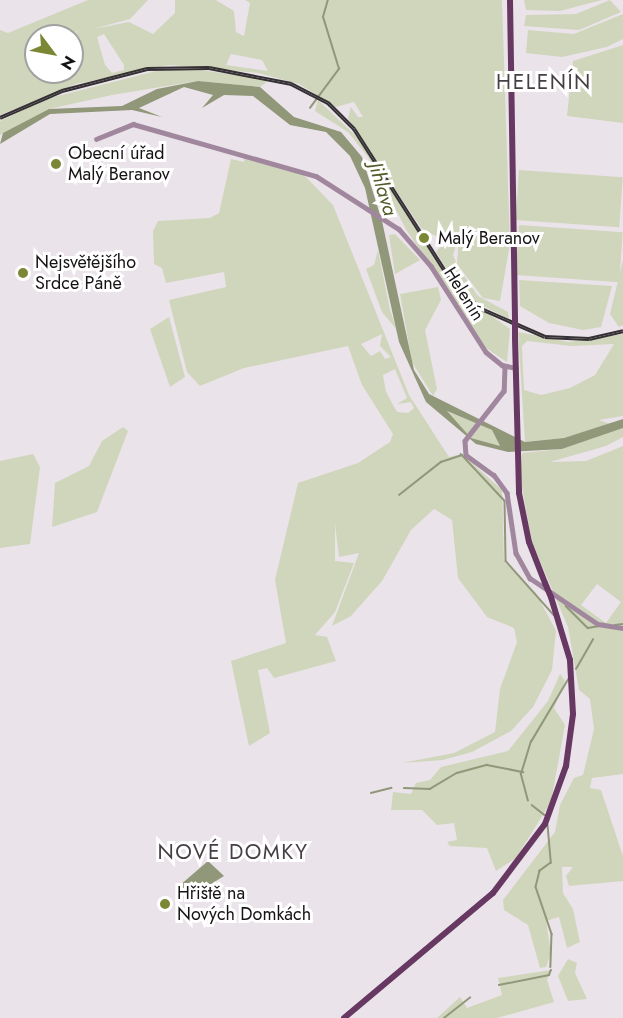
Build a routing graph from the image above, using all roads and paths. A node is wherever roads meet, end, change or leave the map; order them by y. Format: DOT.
graph roads {
  1 [pos="510,0"];
  2 [pos="96,139"];
  3 [pos="505,367"];
  4 [pos="516,368"];
  5 [pos="623,628"];
  6 [pos="344,1018"];
  1 -- 4 [label="main road, bridge"];
  2 -- 3 [label="street, Helenín"];
  3 -- 4 [label="street"];
  3 -- 5 [label="street"];
  4 -- 6 [label="main road, bridge"];
}
